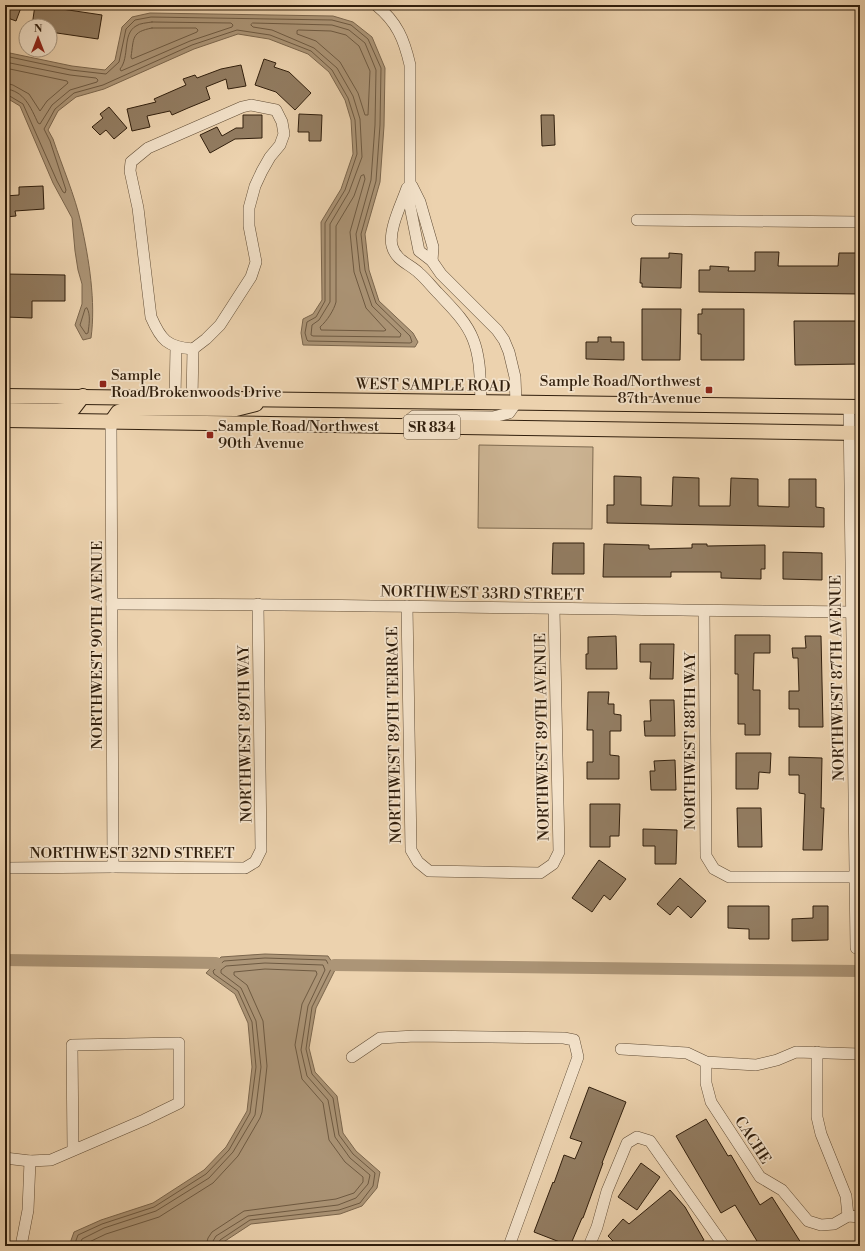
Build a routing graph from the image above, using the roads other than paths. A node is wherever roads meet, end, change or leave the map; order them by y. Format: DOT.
graph roads {
  1 [pos="376,5"];
  2 [pos="410,182"];
  3 [pos="637,220"];
  4 [pos="860,222"];
  5 [pos="432,261"];
  6 [pos="418,272"];
  7 [pos="176,347"];
  8 [pos="192,349"];
  9 [pos="5,396"];
  10 [pos="83,396"];
  11 [pos="175,398"];
  12 [pos="192,398"];
  13 [pos="270,400"];
  14 [pos="481,402"];
  15 [pos="516,403"];
  16 [pos="854,407"];
  17 [pos="5,410"];
  18 [pos="5,420"];
  19 [pos="111,422"];
  20 [pos="402,426"];
  21 [pos="854,433"];
  22 [pos="112,604"];
  23 [pos="258,604"];
  24 [pos="407,606"];
  25 [pos="554,609"];
  26 [pos="704,611"];
  27 [pos="851,612"];
  28 [pos="255,862"];
  29 [pos="553,864"];
  30 [pos="113,867"];
  31 [pos="7,868"];
  32 [pos="854,877"];
  33 [pos="856,948"];
  34 [pos="621,1049"];
  35 [pos="817,1052"];
  36 [pos="860,1054"];
  37 [pos="352,1056"];
  38 [pos="706,1062"];
  39 [pos="73,1150"];
  40 [pos="5,1158"];
  41 [pos="30,1160"];
  42 [pos="848,1216"];
  43 [pos="860,1217"];
  44 [pos="21,1246"];
  45 [pos="509,1246"];
  46 [pos="589,1246"];
  47 [pos="724,1246"];
  1 -- 2 [label="street"];
  2 -- 5 [label="street"];
  2 -- 6 [label="street"];
  3 -- 4 [label="street"];
  5 -- 6 [label="street"];
  5 -- 15 [label="street"];
  6 -- 14 [label="street"];
  7 -- 8 [label="street"];
  7 -- 8 [label="street"];
  7 -- 11 [label="street"];
  8 -- 12 [label="street"];
  9 -- 10 [label="main road, WEST SAMPLE ROAD / SR 834"];
  10 -- 11 [label="main road, WEST SAMPLE ROAD / SR 834"];
  10 -- 17 [label="main road"];
  11 -- 12 [label="main road, WEST SAMPLE ROAD / SR 834"];
  12 -- 13 [label="main road, WEST SAMPLE ROAD / SR 834"];
  13 -- 14 [label="main road, WEST SAMPLE ROAD / SR 834"];
  13 -- 19 [label="main road"];
  14 -- 15 [label="main road, WEST SAMPLE ROAD / SR 834"];
  15 -- 16 [label="main road, WEST SAMPLE ROAD / SR 834"];
  15 -- 20 [label="street"];
  16 -- 21 [label="street, NORTHWEST 87TH AVENUE"];
  18 -- 19 [label="main road, SR 834"];
  19 -- 20 [label="main road, SR 834"];
  19 -- 22 [label="street, NORTHWEST 90TH AVENUE"];
  20 -- 21 [label="main road, SR 834"];
  21 -- 27 [label="street, NORTHWEST 87TH AVENUE"];
  22 -- 23 [label="street, NORTHWEST 33RD STREET"];
  22 -- 30 [label="street, NORTHWEST 90TH AVENUE"];
  23 -- 24 [label="street, NORTHWEST 33RD STREET"];
  23 -- 28 [label="street, NORTHWEST 89TH WAY"];
  24 -- 25 [label="street, NORTHWEST 33RD STREET"];
  24 -- 29 [label="street, NORTHWEST 89TH TERRACE"];
  25 -- 26 [label="street, NORTHWEST 33RD STREET"];
  25 -- 29 [label="street, NORTHWEST 89TH AVENUE"];
  26 -- 27 [label="street, NORTHWEST 33RD STREET"];
  26 -- 32 [label="street, NORTHWEST 88TH WAY"];
  27 -- 32 [label="street, NORTHWEST 87TH AVENUE"];
  28 -- 30 [label="street, NORTHWEST 32ND STREET"];
  30 -- 31 [label="street, NORTHWEST 32ND STREET"];
  32 -- 33 [label="street, NORTHWEST 87TH AVENUE"];
  34 -- 38 [label="street"];
  35 -- 36 [label="street"];
  35 -- 38 [label="street"];
  35 -- 42 [label="street"];
  37 -- 45 [label="street"];
  38 -- 42 [label="street, CACHE"];
  39 -- 39 [label="street"];
  39 -- 41 [label="street"];
  40 -- 41 [label="street"];
  41 -- 44 [label="street"];
  42 -- 43 [label="street"];
  46 -- 47 [label="street"];
}
